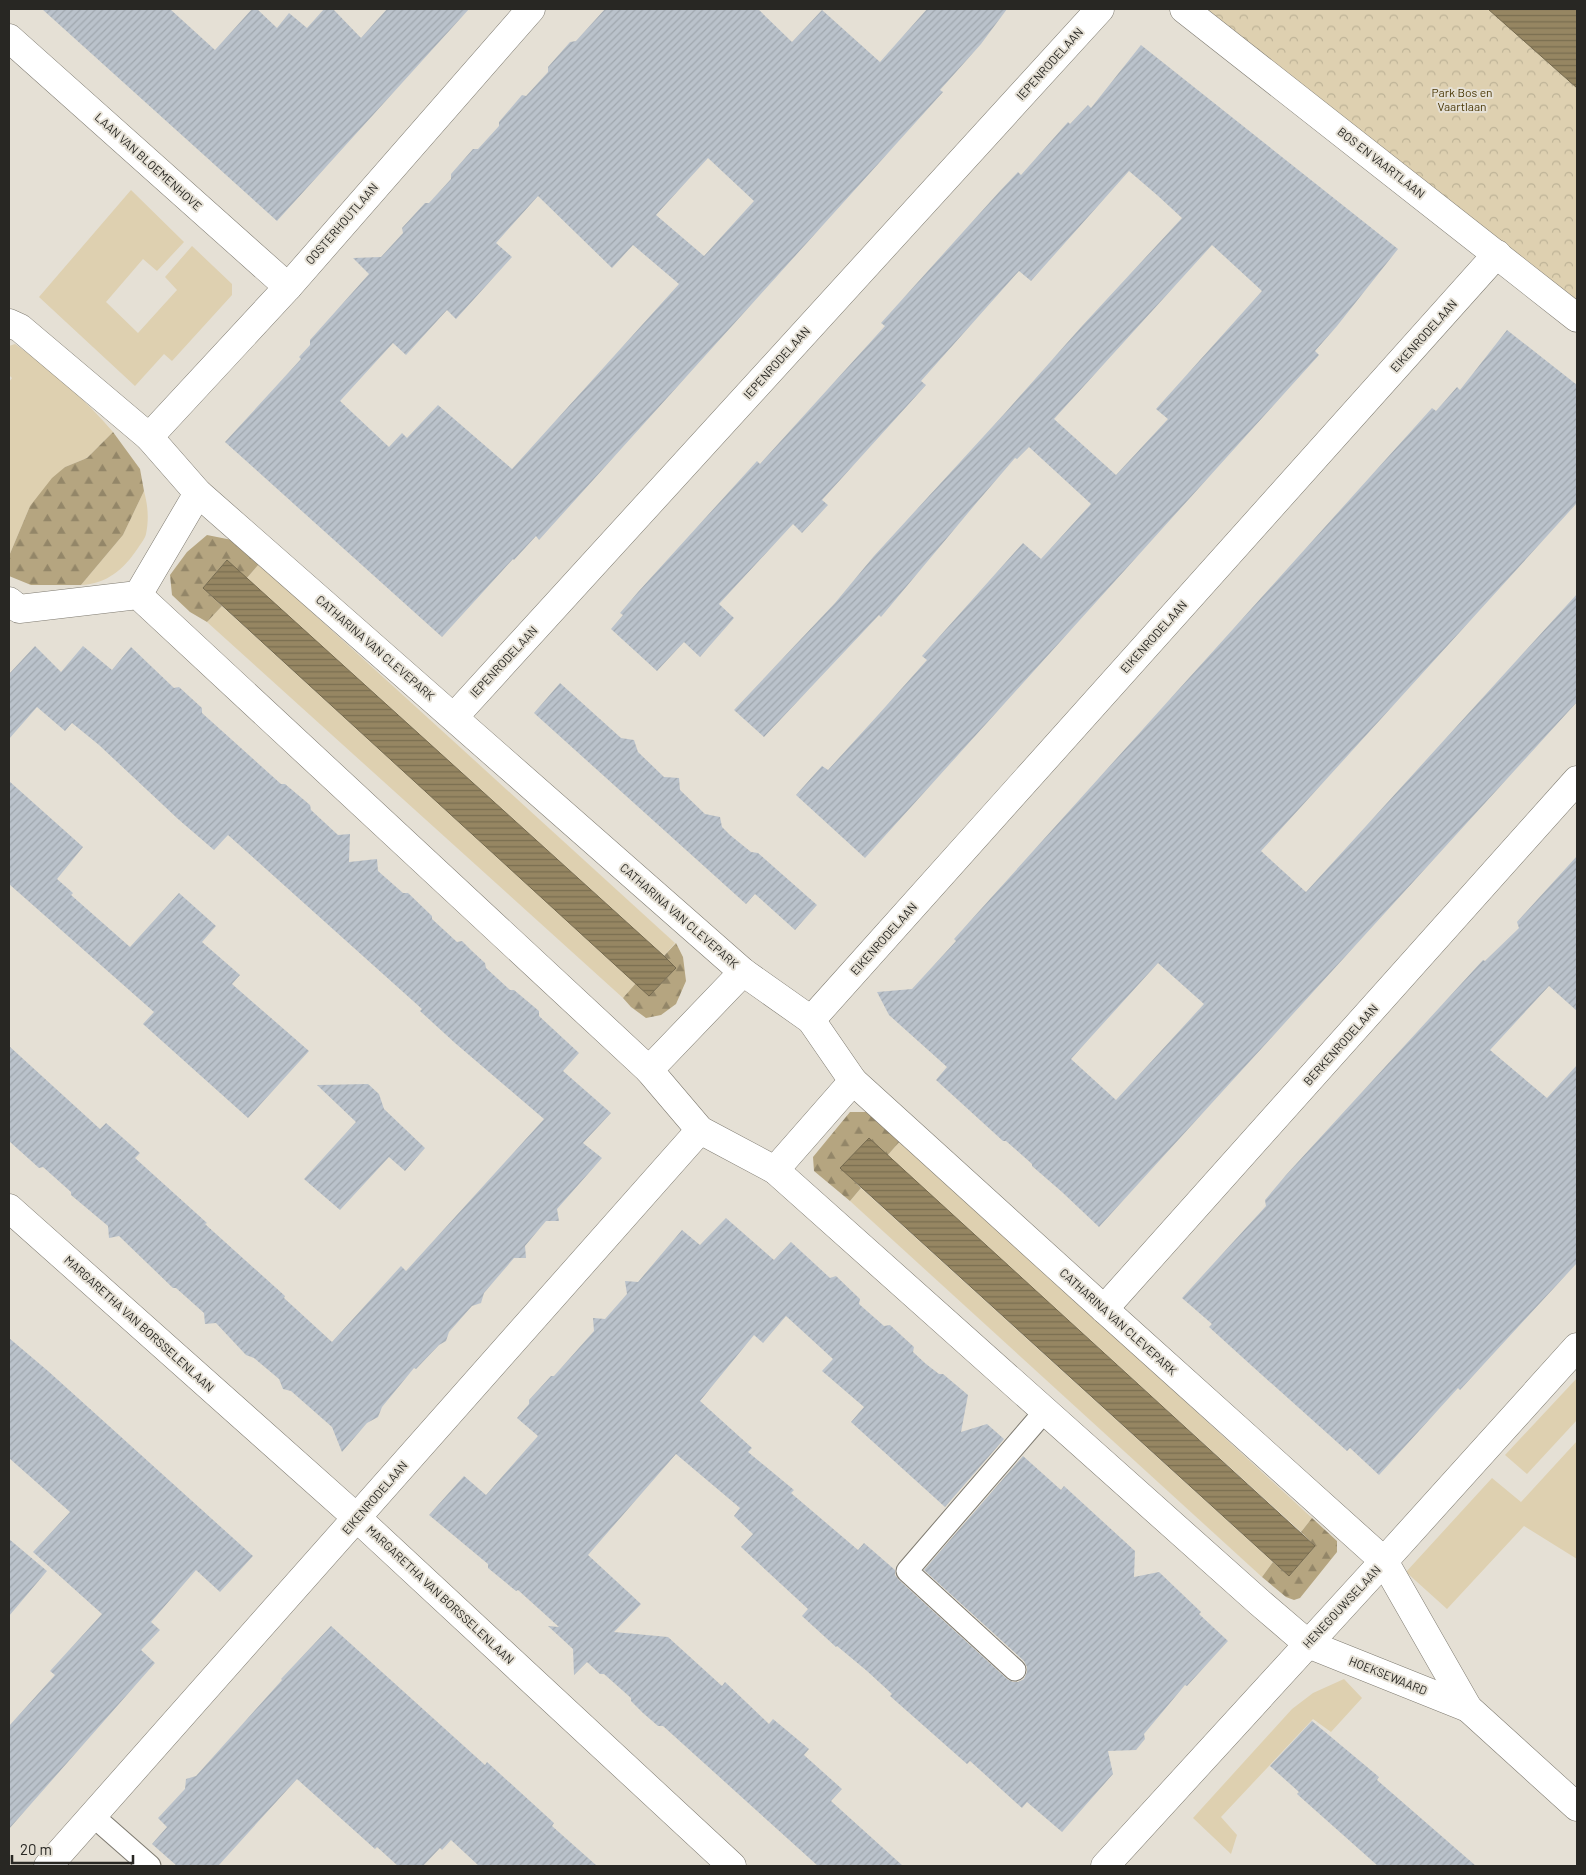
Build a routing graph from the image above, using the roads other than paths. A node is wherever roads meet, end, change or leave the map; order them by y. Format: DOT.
graph roads {
  1 [pos="531,9"];
  2 [pos="1100,9"];
  3 [pos="1184,9"];
  4 [pos="9,38"];
  5 [pos="1497,254"];
  6 [pos="288,286"];
  7 [pos="1577,318"];
  8 [pos="9,323"];
  9 [pos="149,437"];
  10 [pos="198,493"];
  11 [pos="138,595"];
  12 [pos="9,601"];
  13 [pos="454,717"];
  14 [pos="1577,780"];
  15 [pos="743,972"];
  16 [pos="812,1020"];
  17 [pos="649,1070"];
  18 [pos="853,1080"];
  19 [pos="700,1130"];
  20 [pos="775,1170"];
  21 [pos="9,1208"];
  22 [pos="1104,1310"];
  23 [pos="1577,1347"];
  24 [pos="1045,1411"];
  25 [pos="357,1518"];
  26 [pos="1384,1562"];
  27 [pos="1308,1644"];
  28 [pos="1016,1670"];
  29 [pos="1468,1708"];
  30 [pos="1577,1807"];
  31 [pos="93,1816"];
  32 [pos="48,1866"];
  33 [pos="150,1866"];
  34 [pos="732,1866"];
  35 [pos="1105,1866"];
  1 -- 6 [label="street, OOSTERHOUTLAAN"];
  2 -- 13 [label="street, IEPENRODELAAN"];
  3 -- 5 [label="street, BOS EN VAARTLAAN"];
  4 -- 6 [label="street, LAAN VAN BLOEMENHOVE"];
  5 -- 7 [label="street, BOS EN VAARTLAAN"];
  5 -- 16 [label="street, EIKENRODELAAN"];
  6 -- 9 [label="street, OOSTERHOUTLAAN"];
  8 -- 9 [label="street, CATHARINA VAN CLEVEPARK"];
  9 -- 10 [label="street, CATHARINA VAN CLEVEPARK"];
  10 -- 11 [label="street"];
  10 -- 13 [label="street, CATHARINA VAN CLEVEPARK"];
  11 -- 12 [label="street"];
  11 -- 17 [label="street"];
  13 -- 15 [label="street, CATHARINA VAN CLEVEPARK"];
  14 -- 22 [label="street, BERKENRODELAAN"];
  15 -- 16 [label="street, CATHARINA VAN CLEVEPARK"];
  15 -- 17 [label="street"];
  16 -- 18 [label="street, CATHARINA VAN CLEVEPARK"];
  17 -- 19 [label="street"];
  18 -- 20 [label="street"];
  18 -- 22 [label="street, CATHARINA VAN CLEVEPARK"];
  19 -- 20 [label="street"];
  19 -- 25 [label="street, EIKENRODELAAN"];
  20 -- 24 [label="street"];
  21 -- 25 [label="street, MARGARETHA VAN BORSSELENLAAN"];
  22 -- 26 [label="street, CATHARINA VAN CLEVEPARK"];
  23 -- 26 [label="street, HENEGOUWSELAAN"];
  24 -- 27 [label="street"];
  24 -- 28 [label="lane"];
  25 -- 31 [label="street, EIKENRODELAAN"];
  25 -- 34 [label="street, MARGARETHA VAN BORSSELENLAAN"];
  26 -- 27 [label="street, HENEGOUWSELAAN"];
  26 -- 29 [label="street, HOEKSEWAARD"];
  27 -- 29 [label="street, HOEKSEWAARD"];
  27 -- 35 [label="street, HENEGOUWSELAAN"];
  29 -- 30 [label="street, HOEKSEWAARD"];
  31 -- 32 [label="street, EIKENRODELAAN"];
  31 -- 33 [label="lane"];
}
